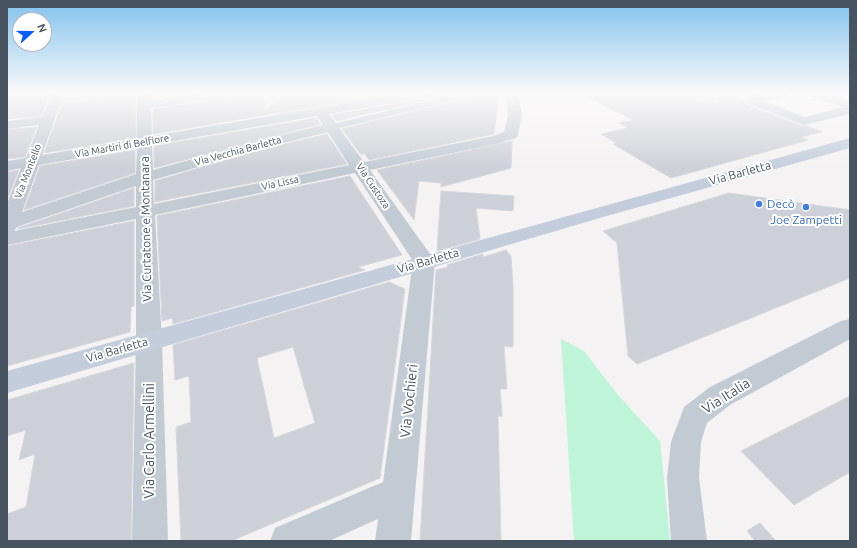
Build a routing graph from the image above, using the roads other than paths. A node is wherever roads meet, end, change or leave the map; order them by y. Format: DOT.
graph roads {
  1 [pos="144,119"];
  2 [pos="282,119"];
  3 [pos="326,119"];
  4 [pos="367,119"];
  5 [pos="514,119"];
  6 [pos="798,119"];
  7 [pos="814,119"];
  8 [pos="48,120"];
  9 [pos="7,125"];
  10 [pos="332,127"];
  11 [pos="144,142"];
  12 [pos="850,143"];
  13 [pos="32,161"];
  14 [pos="7,166"];
  15 [pos="360,167"];
  16 [pos="145,177"];
  17 [pos="145,211"];
  18 [pos="9,220"];
  19 [pos="424,261"];
  20 [pos="850,328"];
  21 [pos="149,341"];
  22 [pos="7,382"];
  23 [pos="398,492"];
  24 [pos="150,541"];
  25 [pos="288,541"];
  26 [pos="393,541"];
  27 [pos="689,541"];
  1 -- 11 [label="street, Via Curtatone e Montanara"];
  2 -- 11 [label="street, Via Martiri di Belfiore"];
  3 -- 10 [label="street, Via Custoza"];
  4 -- 10 [label="street, Via Vecchia Barletta"];
  5 -- 15 [label="street, Via Lissa"];
  6 -- 7 [label="street"];
  8 -- 9 [label="street"];
  8 -- 13 [label="street, Via Montello"];
  10 -- 15 [label="street, Via Custoza"];
  10 -- 16 [label="street, Via Vecchia Barletta"];
  11 -- 13 [label="street, Via Martiri di Belfiore"];
  11 -- 16 [label="street, Via Curtatone e Montanara"];
  12 -- 19 [label="main road, Via Barletta"];
  13 -- 14 [label="street, Via Martiri di Belfiore"];
  13 -- 18 [label="street, Via Montello"];
  15 -- 17 [label="street, Via Lissa"];
  15 -- 19 [label="street, Via Custoza"];
  16 -- 17 [label="street, Via Curtatone e Montanara"];
  16 -- 18 [label="street, Via Vecchia Barletta"];
  17 -- 18 [label="street, Via Lissa"];
  17 -- 21 [label="street, Via Curtatone e Montanara"];
  19 -- 21 [label="main road, Via Barletta"];
  19 -- 23 [label="street, Via Vochieri"];
  20 -- 27 [label="street, Via Italia"];
  21 -- 22 [label="main road, Via Barletta"];
  21 -- 24 [label="street, Via Carlo Armellini"];
  23 -- 25 [label="street"];
  23 -- 26 [label="street, Via Vochieri"];
}
